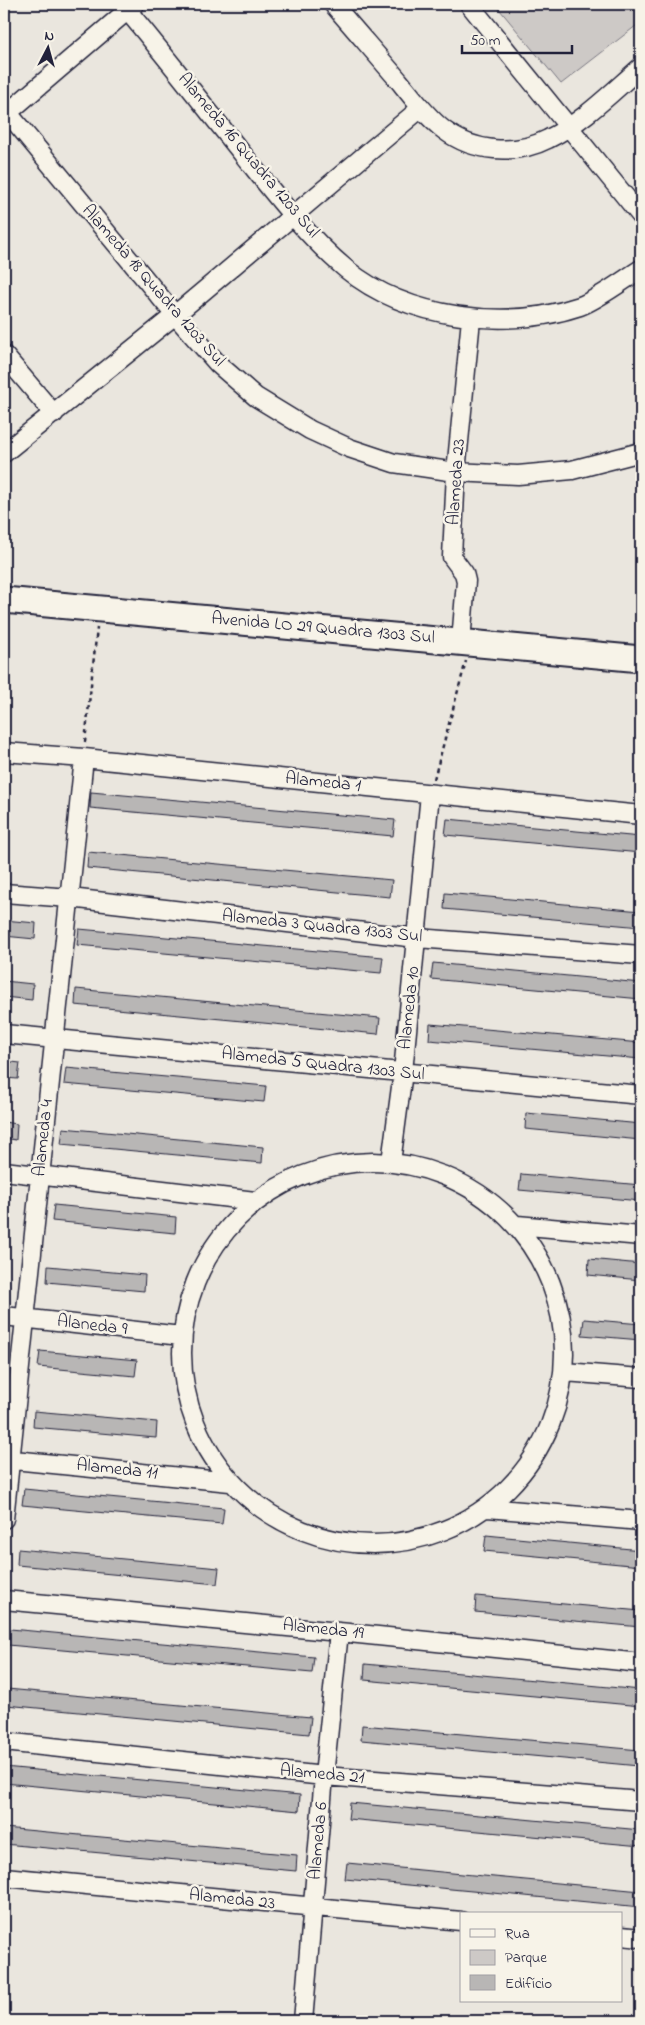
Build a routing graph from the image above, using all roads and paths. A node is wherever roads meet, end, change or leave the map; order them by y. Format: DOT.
graph roads {
  1 [pos="333,4"];
  2 [pos="469,4"];
  3 [pos="129,6"];
  4 [pos="641,67"];
  5 [pos="421,108"];
  6 [pos="6,115"];
  7 [pos="569,128"];
  8 [pos="292,216"];
  9 [pos="641,216"];
  10 [pos="641,269"];
  11 [pos="175,315"];
  12 [pos="470,319"];
  13 [pos="4,355"];
  14 [pos="54,414"];
  15 [pos="641,452"];
  16 [pos="4,453"];
  17 [pos="456,472"];
  18 [pos="4,600"];
  19 [pos="98,609"];
  20 [pos="466,642"];
  21 [pos="641,659"];
  22 [pos="4,752"];
  23 [pos="84,758"];
  24 [pos="430,794"];
  25 [pos="641,815"];
  26 [pos="4,893"];
  27 [pos="70,898"];
  28 [pos="417,938"];
  29 [pos="641,955"];
  30 [pos="4,1034"];
  31 [pos="54,1039"];
  32 [pos="403,1072"];
  33 [pos="641,1095"];
  34 [pos="391,1162"];
  35 [pos="4,1171"];
  36 [pos="40,1174"];
  37 [pos="256,1201"];
  38 [pos="517,1225"];
  39 [pos="641,1236"];
  40 [pos="4,1316"];
  41 [pos="25,1318"];
  42 [pos="181,1336"];
  43 [pos="566,1372"];
  44 [pos="641,1378"];
  45 [pos="6,1459"];
  46 [pos="230,1482"];
  47 [pos="488,1508"];
  48 [pos="4,1519"];
  49 [pos="641,1521"];
  50 [pos="4,1600"];
  51 [pos="339,1632"];
  52 [pos="641,1663"];
  53 [pos="4,1742"];
  54 [pos="324,1776"];
  55 [pos="641,1801"];
  56 [pos="4,1877"];
  57 [pos="313,1908"];
  58 [pos="460,1921"];
  59 [pos="622,1936"];
  60 [pos="641,1938"];
  61 [pos="303,2021"];
  1 -- 5 [label="street"];
  2 -- 7 [label="street"];
  3 -- 6 [label="street"];
  3 -- 8 [label="street, Alameda 16 Quadra 1203 Sul"];
  4 -- 7 [label="street"];
  5 -- 7 [label="street"];
  5 -- 8 [label="street"];
  6 -- 11 [label="street, Alameda 18 Quadra 1203 Sul"];
  7 -- 9 [label="street"];
  8 -- 11 [label="street"];
  8 -- 12 [label="street, Alameda 16 Quadra 1203 Sul"];
  10 -- 12 [label="street, Alameda 16 Quadra 1203 Sul"];
  11 -- 14 [label="street"];
  11 -- 17 [label="street, Alameda 18 Quadra 1203 Sul"];
  12 -- 17 [label="street, Alameda 23"];
  13 -- 14 [label="street"];
  14 -- 16 [label="street"];
  15 -- 17 [label="street, Alameda 18 Quadra 1203 Sul"];
  17 -- 20 [label="street, Alameda 23"];
  18 -- 19 [label="street, Avenida LO 29 Quadra 1303 Sul"];
  19 -- 20 [label="street, Avenida LO 29 Quadra 1303 Sul"];
  19 -- 23 [label="path"];
  20 -- 21 [label="street, Avenida LO 29 Quadra 1303 Sul"];
  20 -- 24 [label="path"];
  22 -- 23 [label="street, Alameda 1"];
  23 -- 24 [label="street, Alameda 1"];
  23 -- 27 [label="street, Alameda 4"];
  24 -- 25 [label="street, Alameda 1"];
  24 -- 28 [label="street, Alameda 10"];
  26 -- 27 [label="street, Alameda 3 Quadra 1303 Sul"];
  27 -- 28 [label="street, Alameda 3 Quadra 1303 Sul"];
  27 -- 31 [label="street, Alameda 4"];
  28 -- 29 [label="street, Alameda 3 Quadra 1303 Sul"];
  28 -- 32 [label="street, Alameda 10"];
  30 -- 31 [label="street, Alameda 5 Quadra 1303 Sul"];
  31 -- 32 [label="street, Alameda 5 Quadra 1303 Sul"];
  31 -- 36 [label="street, Alameda 4"];
  32 -- 33 [label="street, Alameda 5 Quadra 1303 Sul"];
  32 -- 34 [label="street, Alameda 10"];
  34 -- 37 [label="street"];
  34 -- 38 [label="street"];
  35 -- 36 [label="street"];
  36 -- 37 [label="street"];
  36 -- 41 [label="street, Alameda 4"];
  37 -- 42 [label="street"];
  38 -- 39 [label="street"];
  38 -- 43 [label="street"];
  40 -- 41 [label="street, Alaneda 9"];
  41 -- 42 [label="street, Alaneda 9"];
  41 -- 45 [label="street, Alameda 4"];
  42 -- 46 [label="street"];
  43 -- 44 [label="street"];
  43 -- 47 [label="street"];
  45 -- 46 [label="street, Alameda 11"];
  45 -- 48 [label="street, Alameda 4"];
  46 -- 47 [label="street"];
  47 -- 49 [label="street"];
  50 -- 51 [label="street, Alameda 19"];
  51 -- 52 [label="street, Alameda 19"];
  51 -- 54 [label="street, Alameda 6"];
  53 -- 54 [label="street, Alameda 21"];
  54 -- 55 [label="street, Alameda 21"];
  54 -- 57 [label="street, Alameda 6"];
  56 -- 57 [label="street, Alameda 23"];
  57 -- 58 [label="street, Alameda 23"];
  57 -- 61 [label="street, Alameda 6"];
  59 -- 60 [label="street"];
}
